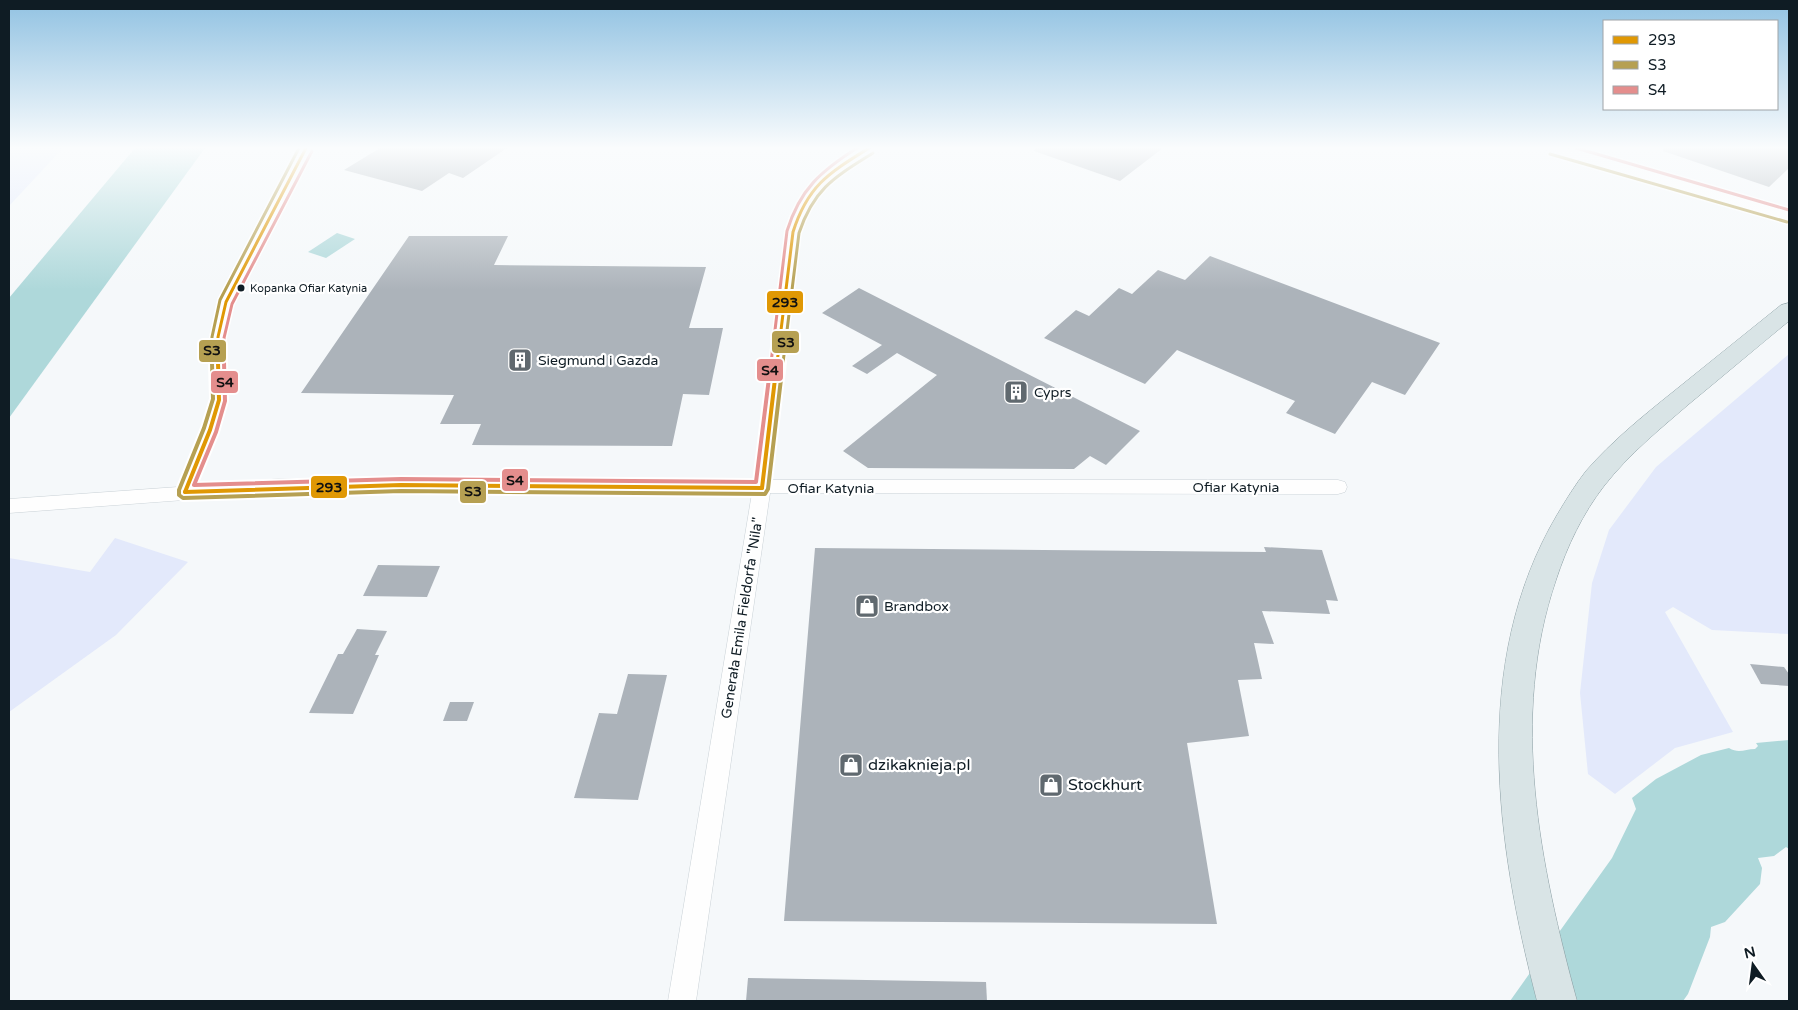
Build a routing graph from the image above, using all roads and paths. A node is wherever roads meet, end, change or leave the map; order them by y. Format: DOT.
graph roads {
  1 [pos="281,195"];
  2 [pos="806,195"];
  3 [pos="1718,195"];
  4 [pos="1788,215"];
  5 [pos="1789,310"];
  6 [pos="1338,487"];
  7 [pos="762,488"];
  8 [pos="185,492"];
  9 [pos="13,506"];
  10 [pos="682,1001"];
  11 [pos="1557,1001"];
  1 -- 8 [label="street"];
  2 -- 7 [label="street, Generała Emila Fieldorfa \"Nila\""];
  3 -- 4 [label="street"];
  5 -- 11 [label="main road"];
  6 -- 7 [label="street, Ofiar Katynia"];
  7 -- 8 [label="street, Ofiar Katynia"];
  7 -- 10 [label="street, Generała Emila Fieldorfa \"Nila\""];
  8 -- 9 [label="street, Ofiar Katynia"];
}
